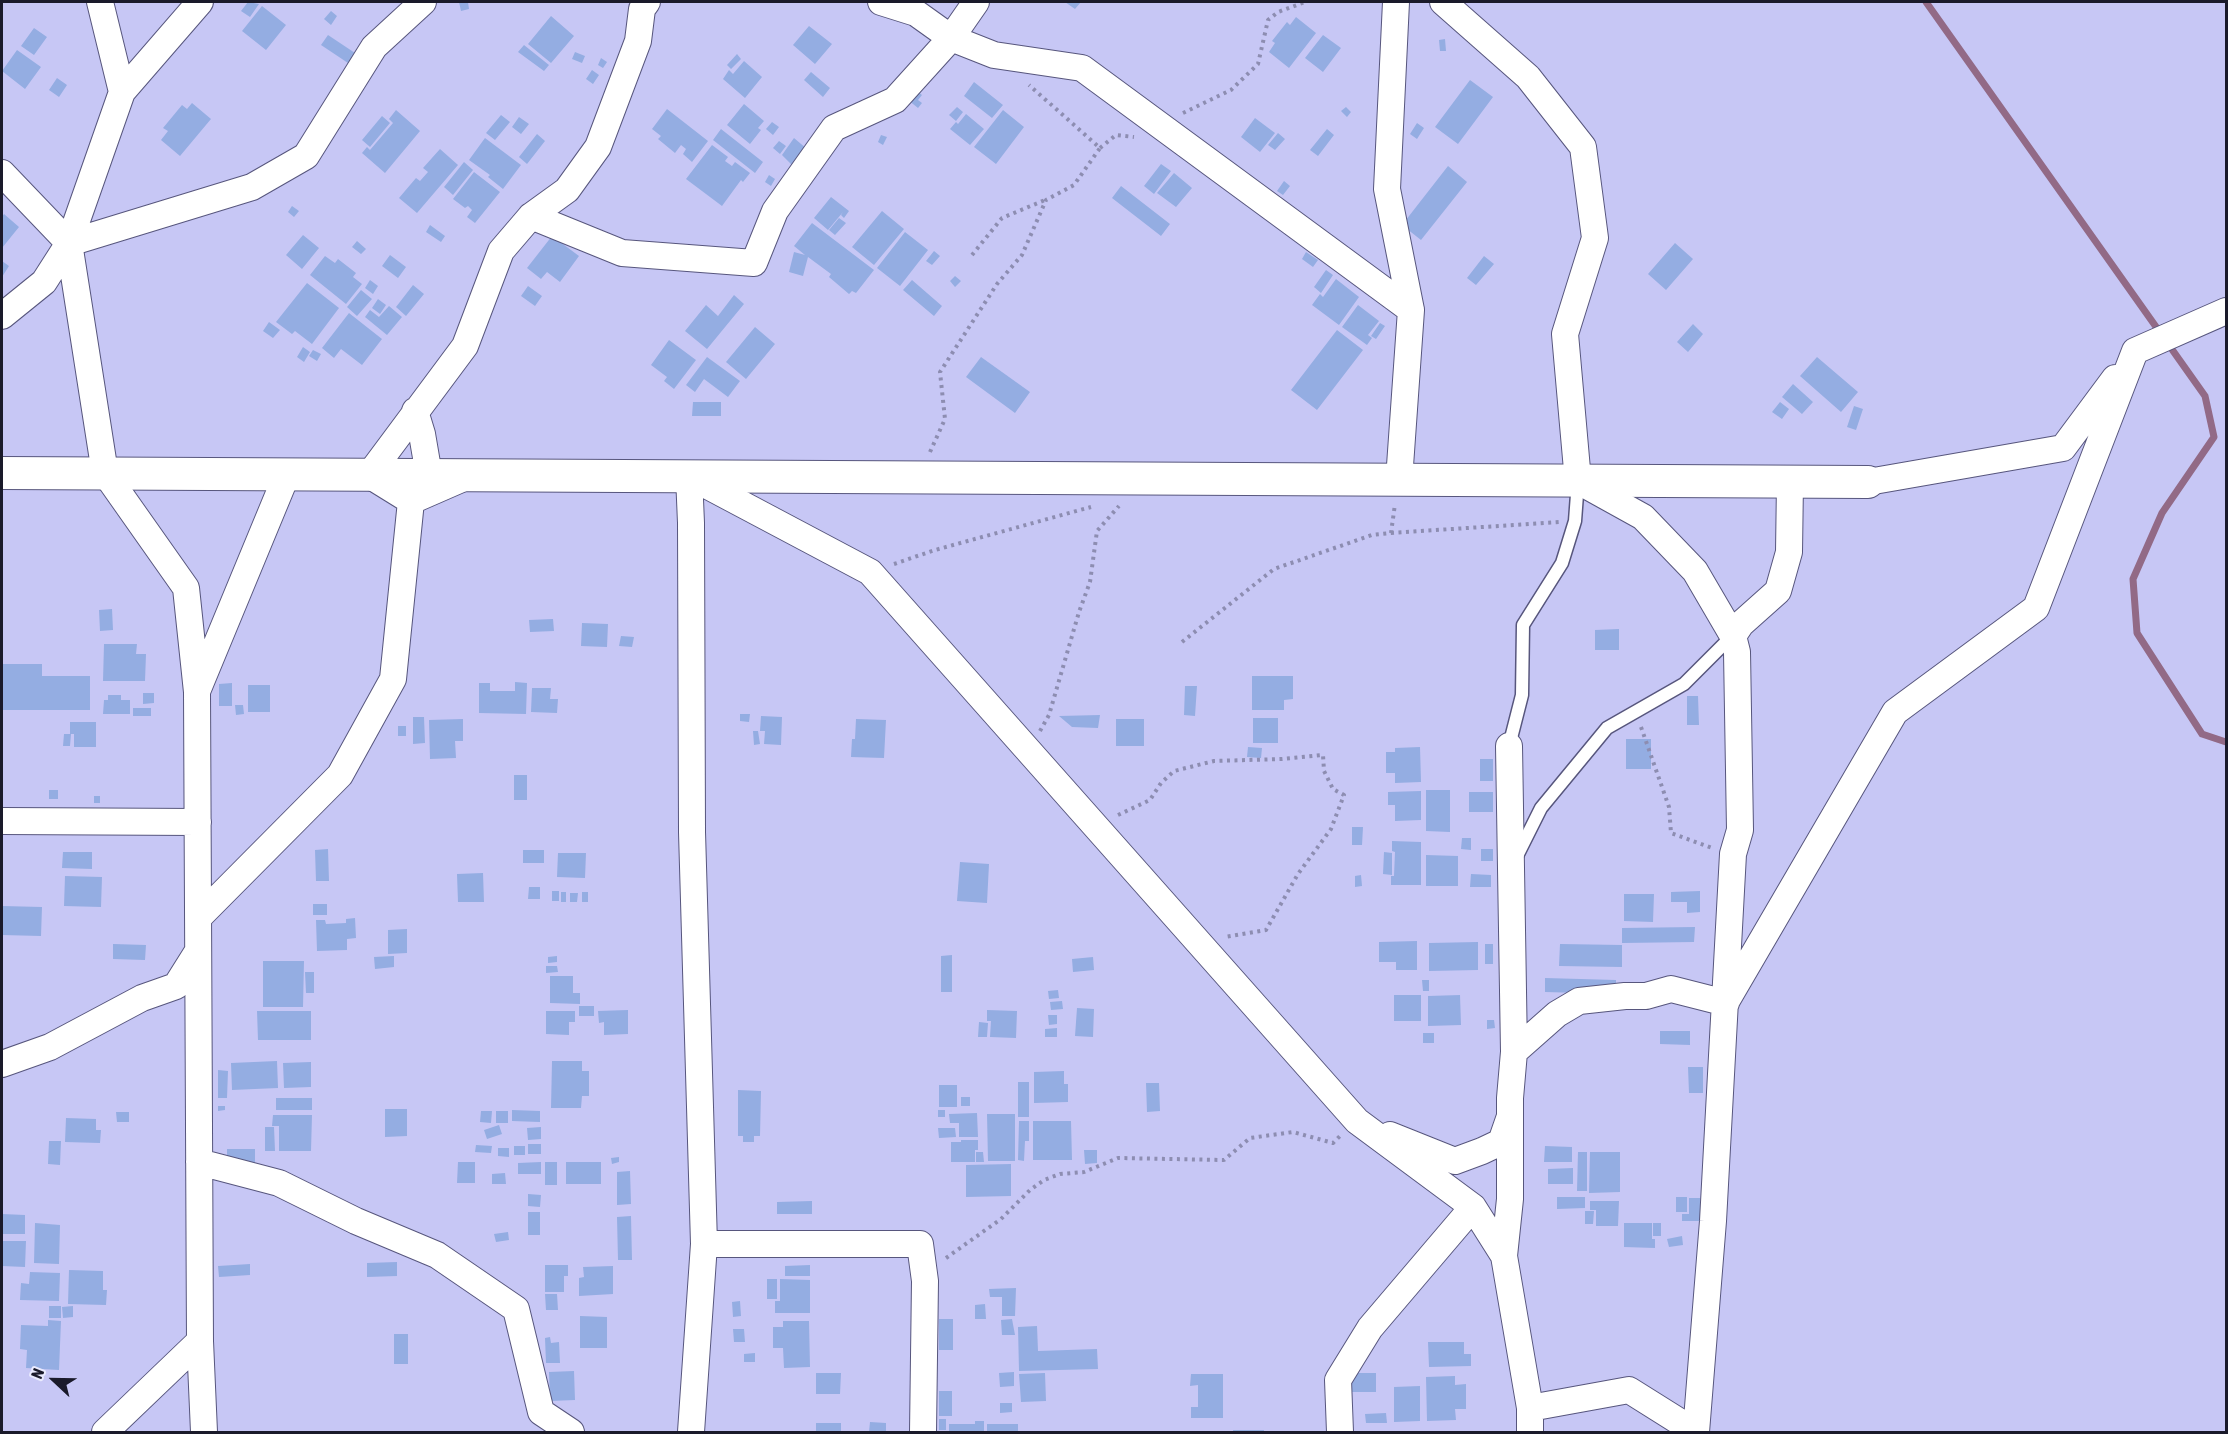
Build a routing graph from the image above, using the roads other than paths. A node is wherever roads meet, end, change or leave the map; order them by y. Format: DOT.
graph roads {
  1 [pos="100,2"];
  2 [pos="200,2"];
  3 [pos="423,2"];
  4 [pos="647,2"];
  5 [pos="881,2"];
  6 [pos="976,2"];
  7 [pos="1396,2"];
  8 [pos="1443,2"];
  9 [pos="951,38"];
  10 [pos="122,92"];
  11 [pos="2,173"];
  12 [pos="531,216"];
  13 [pos="69,243"];
  14 [pos="1411,310"];
  15 [pos="2226,311"];
  16 [pos="2,316"];
  17 [pos="2134,351"];
  18 [pos="416,411"];
  19 [pos="2,473"];
  20 [pos="105,473"];
  21 [pos="287,474"];
  22 [pos="369,475"];
  23 [pos="429,475"];
  24 [pos="472,475"];
  25 [pos="689,476"];
  26 [pos="1399,480"];
  27 [pos="1578,481"];
  28 [pos="1790,482"];
  29 [pos="1868,482"];
  30 [pos="411,501"];
  31 [pos="1733,636"];
  32 [pos="197,692"];
  33 [pos="1509,746"];
  34 [pos="2,820"];
  35 [pos="198,822"];
  36 [pos="1511,867"];
  37 [pos="198,918"];
  38 [pos="198,951"];
  39 [pos="1726,1003"];
  40 [pos="1515,1052"];
  41 [pos="2,1064"];
  42 [pos="1510,1116"];
  43 [pos="1357,1121"];
  44 [pos="199,1162"];
  45 [pos="1473,1207"];
  46 [pos="704,1244"];
  47 [pos="1503,1256"];
  48 [pos="200,1341"];
  49 [pos="1530,1420"];
  50 [pos="105,1432"];
  51 [pos="204,1432"];
  52 [pos="571,1432"];
  53 [pos="691,1432"];
  54 [pos="923,1432"];
  55 [pos="1340,1432"];
  56 [pos="1696,1432"];
  1 -- 10 [label="street"];
  2 -- 10 [label="street"];
  3 -- 13 [label="street"];
  4 -- 12 [label="street"];
  5 -- 9 [label="street"];
  6 -- 9 [label="street"];
  7 -- 14 [label="street"];
  8 -- 27 [label="street"];
  9 -- 12 [label="street"];
  9 -- 14 [label="street"];
  10 -- 13 [label="street"];
  11 -- 13 [label="street"];
  12 -- 18 [label="street"];
  13 -- 16 [label="street"];
  13 -- 20 [label="street"];
  14 -- 26 [label="street"];
  15 -- 17 [label="street"];
  17 -- 29 [label="street"];
  17 -- 39 [label="street"];
  18 -- 22 [label="street"];
  18 -- 23 [label="street"];
  19 -- 20 [label="street"];
  20 -- 21 [label="street"];
  20 -- 32 [label="street"];
  21 -- 22 [label="street"];
  21 -- 32 [label="street"];
  22 -- 23 [label="street"];
  22 -- 30 [label="street"];
  23 -- 24 [label="street"];
  24 -- 25 [label="street"];
  24 -- 30 [label="street"];
  25 -- 26 [label="street"];
  25 -- 43 [label="street"];
  25 -- 46 [label="street"];
  26 -- 27 [label="street"];
  27 -- 28 [label="street"];
  27 -- 31 [label="street"];
  27 -- 33 [label="lane"];
  28 -- 29 [label="street"];
  28 -- 31 [label="street"];
  30 -- 37 [label="street"];
  31 -- 36 [label="lane"];
  31 -- 39 [label="street"];
  32 -- 35 [label="street"];
  33 -- 36 [label="street"];
  34 -- 35 [label="street"];
  35 -- 37 [label="street"];
  36 -- 40 [label="street"];
  37 -- 38 [label="street"];
  38 -- 41 [label="street"];
  38 -- 44 [label="street"];
  39 -- 40 [label="street"];
  39 -- 56 [label="street"];
  40 -- 42 [label="street"];
  42 -- 43 [label="street"];
  42 -- 47 [label="street"];
  43 -- 45 [label="street"];
  44 -- 48 [label="street"];
  44 -- 52 [label="street"];
  45 -- 47 [label="street"];
  45 -- 55 [label="street"];
  46 -- 53 [label="street"];
  46 -- 54 [label="street"];
  47 -- 49 [label="street"];
  48 -- 50 [label="street"];
  48 -- 51 [label="street"];
  49 -- 56 [label="street"];
}
